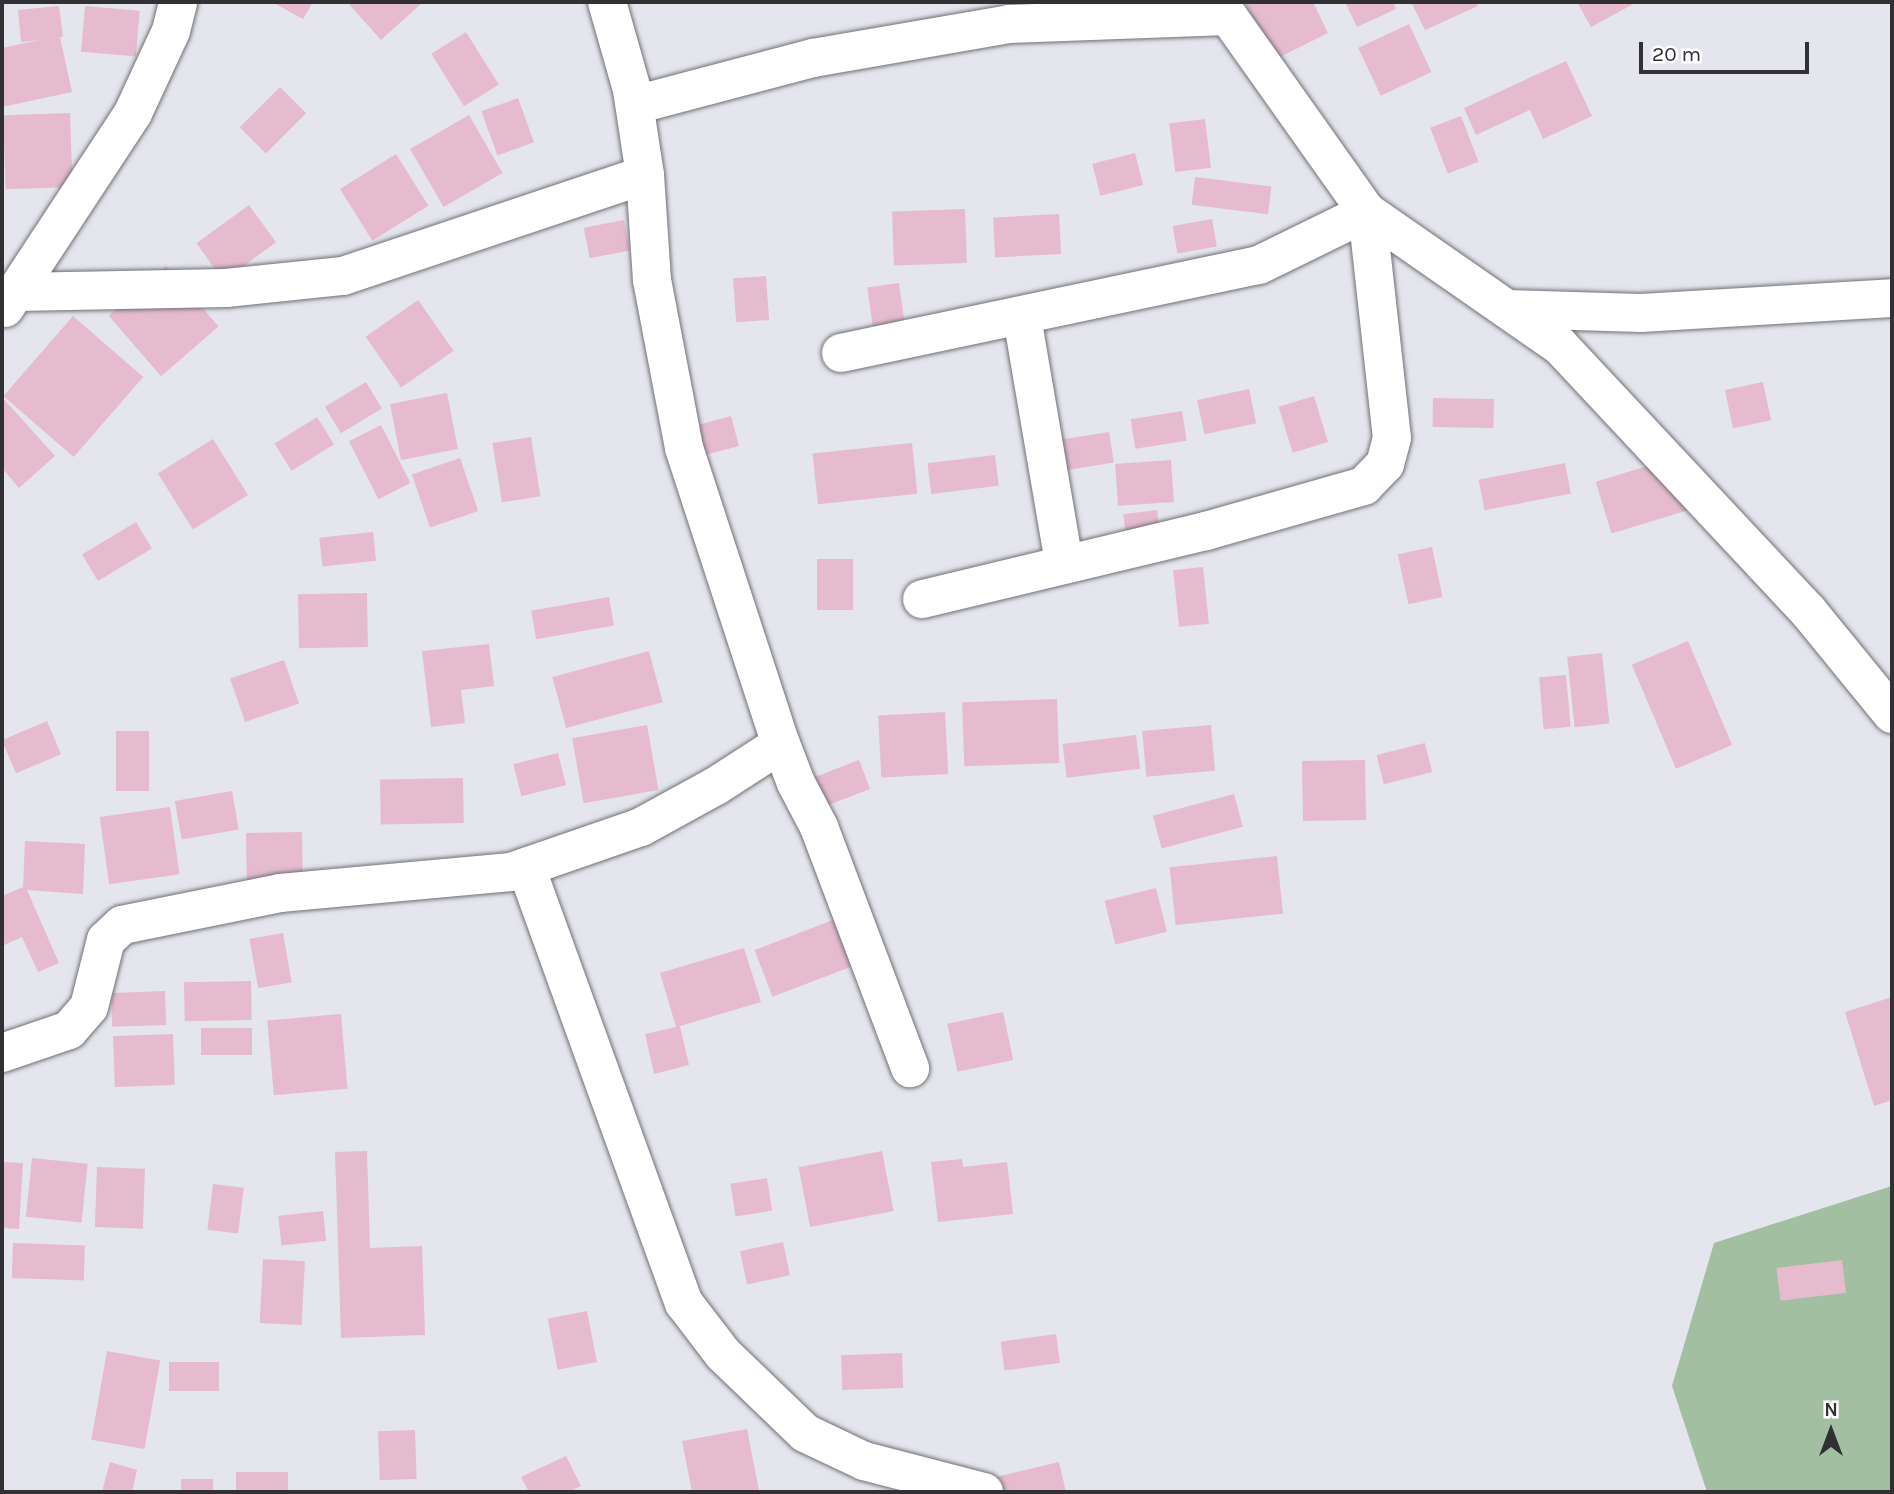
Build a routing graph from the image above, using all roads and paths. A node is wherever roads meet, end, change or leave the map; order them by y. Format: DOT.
graph roads {
  1 [pos="178,2"];
  2 [pos="607,2"];
  3 [pos="1215,9"];
  4 [pos="635,105"];
  5 [pos="645,175"];
  6 [pos="1367,212"];
  7 [pos="1892,298"];
  8 [pos="9,302"];
  9 [pos="1507,309"];
  10 [pos="1022,317"];
  11 [pos="841,353"];
  12 [pos="1064,564"];
  13 [pos="922,599"];
  14 [pos="1892,714"];
  15 [pos="781,744"];
  16 [pos="526,867"];
  17 [pos="2,1053"];
  18 [pos="910,1068"];
  19 [pos="984,1492"];
  1 -- 8 [label="street"];
  2 -- 4 [label="street"];
  3 -- 4 [label="street"];
  3 -- 6 [label="street"];
  4 -- 5 [label="street"];
  5 -- 8 [label="street"];
  5 -- 15 [label="street"];
  6 -- 9 [label="street"];
  6 -- 10 [label="street"];
  6 -- 12 [label="street"];
  7 -- 9 [label="street"];
  9 -- 14 [label="street"];
  10 -- 11 [label="street"];
  10 -- 12 [label="street"];
  12 -- 13 [label="street"];
  15 -- 16 [label="street"];
  15 -- 18 [label="street"];
  16 -- 17 [label="street"];
  16 -- 19 [label="street"];
}
